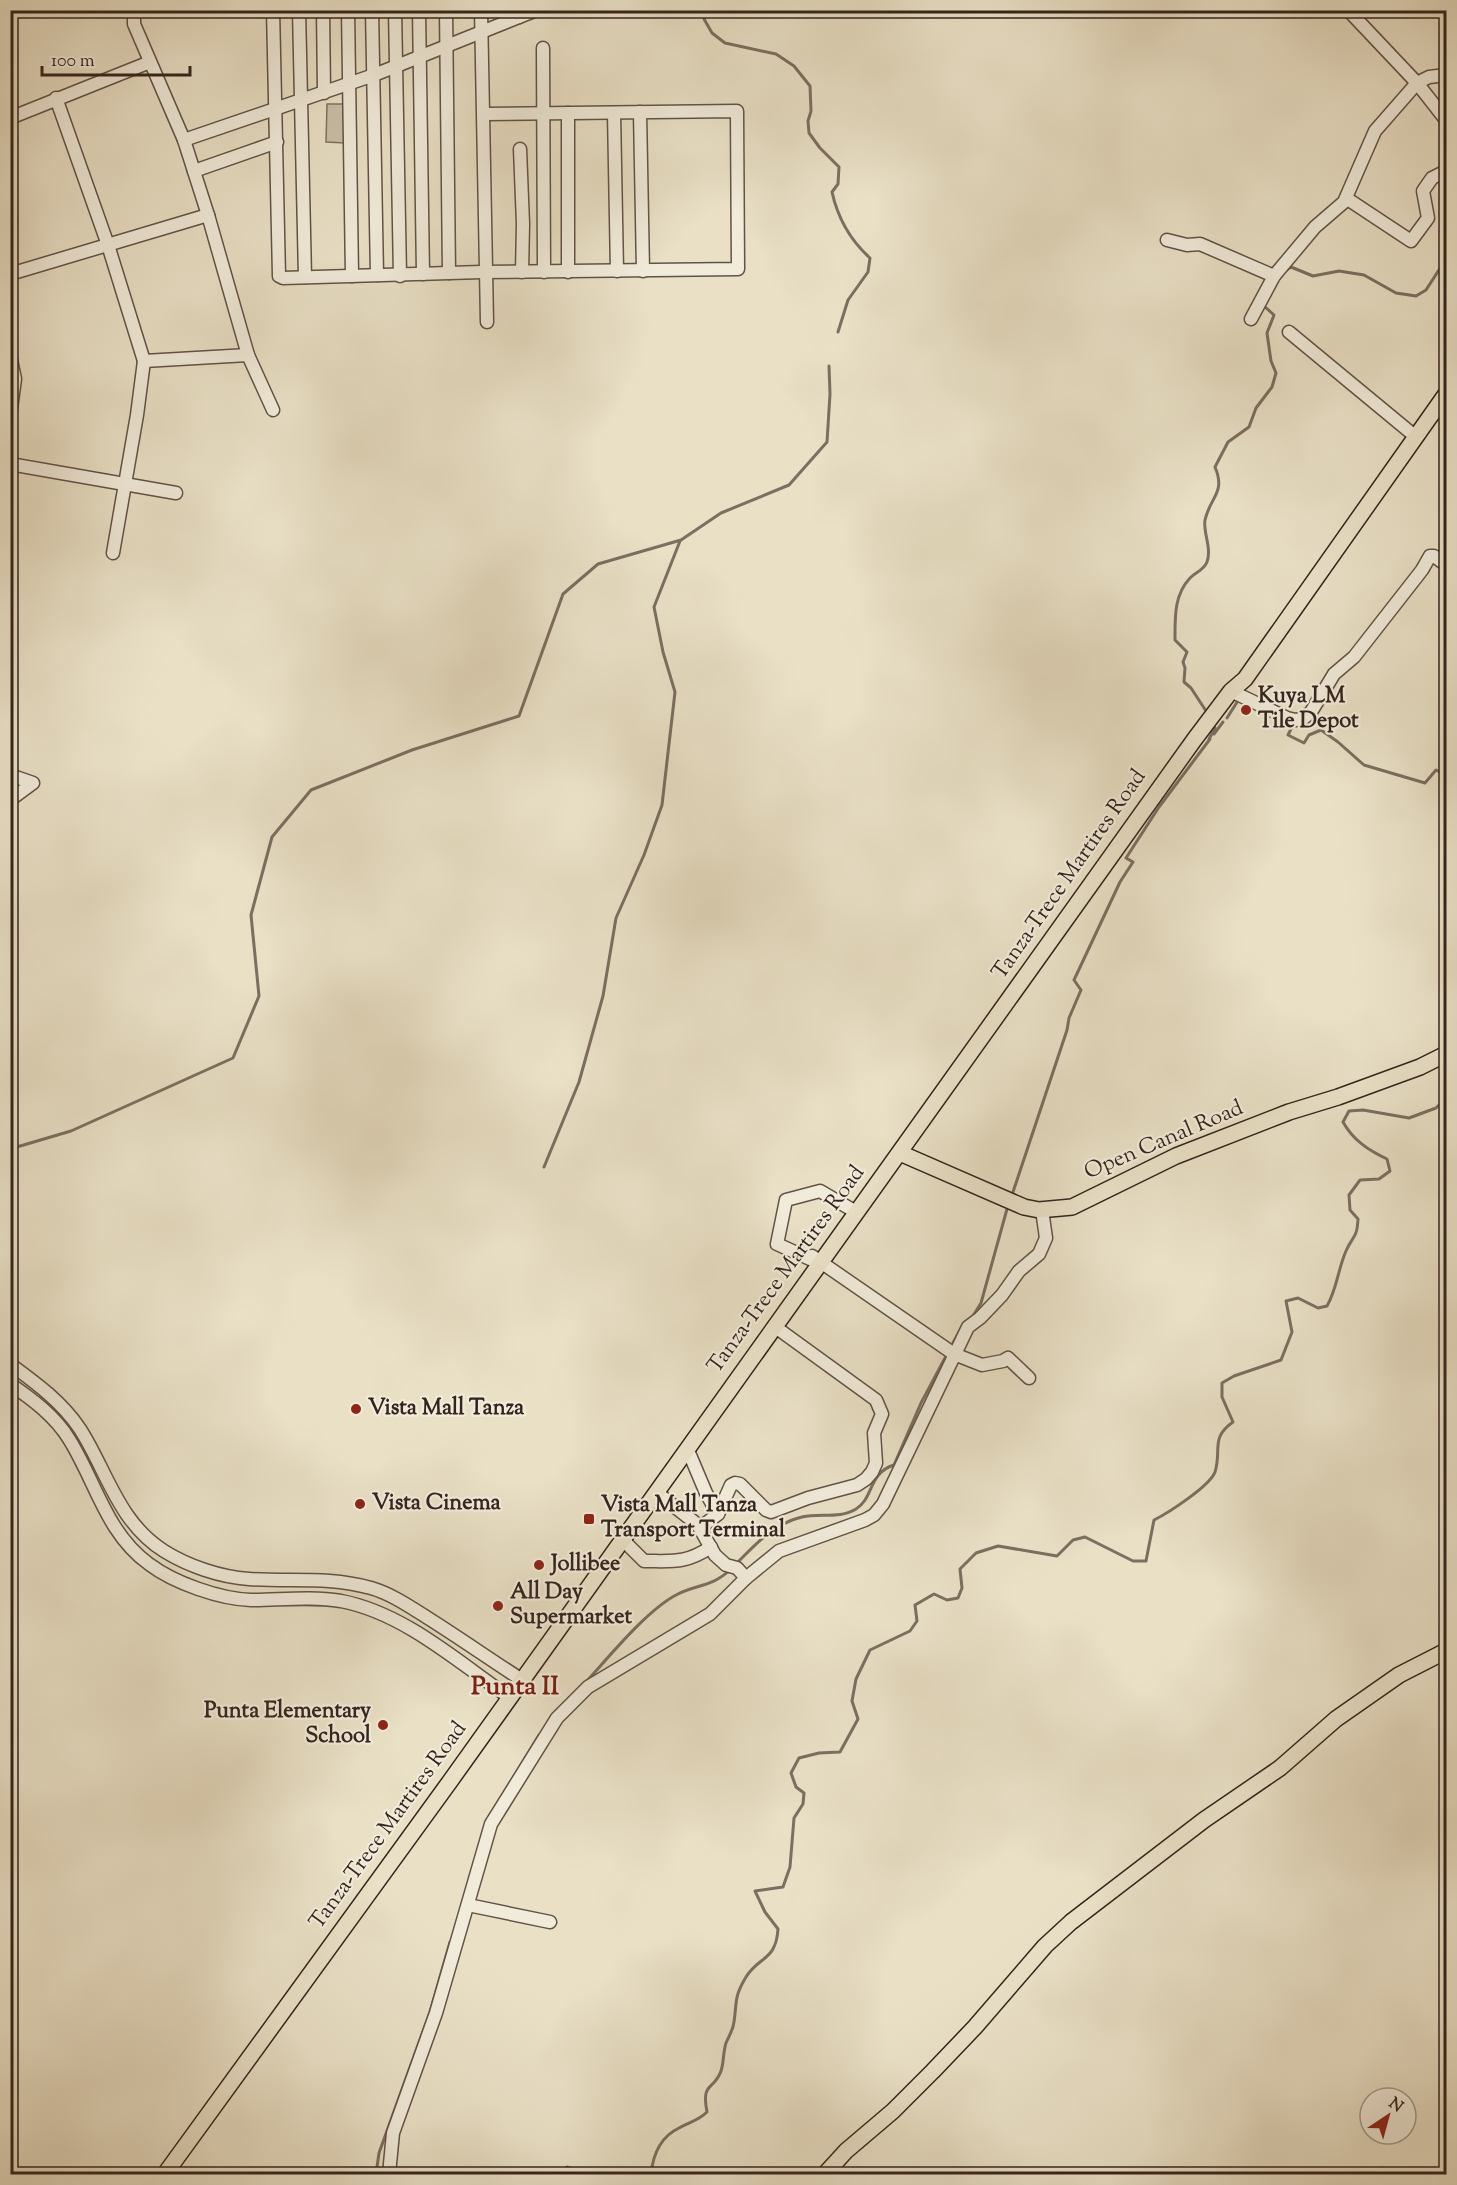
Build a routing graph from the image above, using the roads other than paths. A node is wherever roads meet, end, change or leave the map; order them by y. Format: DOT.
graph roads {
  1 [pos="134,10"];
  2 [pos="273,10"];
  3 [pos="299,10"];
  4 [pos="323,10"];
  5 [pos="348,10"];
  6 [pos="372,10"];
  7 [pos="395,10"];
  8 [pos="419,10"];
  9 [pos="446,10"];
  10 [pos="481,10"];
  11 [pos="537,10"];
  12 [pos="1348,10"];
  13 [pos="518,14"];
  14 [pos="482,31"];
  15 [pos="447,46"];
  16 [pos="543,48"];
  17 [pos="420,57"];
  18 [pos="150,62"];
  19 [pos="396,66"];
  20 [pos="374,75"];
  21 [pos="1446,75"];
  22 [pos="1417,83"];
  23 [pos="350,84"];
  24 [pos="324,93"];
  25 [pos="56,98"];
  26 [pos="302,99"];
  27 [pos="275,107"];
  28 [pos="640,112"];
  29 [pos="568,113"];
  30 [pos="614,113"];
  31 [pos="483,114"];
  32 [pos="544,114"];
  33 [pos="10,118"];
  34 [pos="1446,120"];
  35 [pos="184,140"];
  36 [pos="278,142"];
  37 [pos="520,149"];
  38 [pos="194,171"];
  39 [pos="1446,171"];
  40 [pos="1346,198"];
  41 [pos="208,215"];
  42 [pos="1167,240"];
  43 [pos="108,245"];
  44 [pos="617,271"];
  45 [pos="643,271"];
  46 [pos="522,272"];
  47 [pos="544,272"];
  48 [pos="568,272"];
  49 [pos="449,273"];
  50 [pos="488,273"];
  51 [pos="10,274"];
  52 [pos="423,274"];
  53 [pos="378,275"];
  54 [pos="352,276"];
  55 [pos="400,276"];
  56 [pos="1274,276"];
  57 [pos="305,277"];
  58 [pos="1251,319"];
  59 [pos="487,322"];
  60 [pos="1289,332"];
  61 [pos="10,355"];
  62 [pos="248,355"];
  63 [pos="144,361"];
  64 [pos="1446,394"];
  65 [pos="273,410"];
  66 [pos="10,416"];
  67 [pos="1416,436"];
  68 [pos="10,464"];
  69 [pos="124,483"];
  70 [pos="176,493"];
  71 [pos="113,553"];
  72 [pos="1446,565"];
  73 [pos="1227,697"];
  74 [pos="10,775"];
  75 [pos="10,800"];
  76 [pos="1446,1054"];
  77 [pos="900,1153"];
  78 [pos="1042,1210"];
  79 [pos="856,1212"];
  80 [pos="820,1262"];
  81 [pos="774,1326"];
  82 [pos="954,1354"];
  83 [pos="10,1364"];
  84 [pos="1029,1378"];
  85 [pos="10,1384"];
  86 [pos="687,1448"];
  87 [pos="107,1482"];
  88 [pos="93,1488"];
  89 [pos="656,1492"];
  90 [pos="718,1514"];
  91 [pos="700,1528"];
  92 [pos="622,1539"];
  93 [pos="711,1547"];
  94 [pos="746,1578"];
  95 [pos="1446,1651"];
  96 [pos="522,1680"];
  97 [pos="509,1697"];
  98 [pos="468,1905"];
  99 [pos="550,1922"];
  100 [pos="165,2175"];
  101 [pos="389,2175"];
  102 [pos="825,2175"];
  1 -- 18 [label="street"];
  2 -- 27 [label="street"];
  3 -- 26 [label="street"];
  4 -- 24 [label="street"];
  5 -- 23 [label="street"];
  6 -- 20 [label="street"];
  7 -- 19 [label="street"];
  8 -- 17 [label="street"];
  9 -- 15 [label="street"];
  10 -- 14 [label="street"];
  11 -- 13 [label="street"];
  12 -- 22 [label="street"];
  13 -- 14 [label="street"];
  14 -- 15 [label="street"];
  14 -- 31 [label="street"];
  15 -- 17 [label="street"];
  15 -- 49 [label="street"];
  16 -- 32 [label="street"];
  17 -- 19 [label="street"];
  17 -- 52 [label="street"];
  18 -- 25 [label="street"];
  18 -- 35 [label="street"];
  19 -- 20 [label="street"];
  19 -- 55 [label="street"];
  20 -- 23 [label="street"];
  20 -- 53 [label="street"];
  21 -- 22 [label="street"];
  22 -- 34 [label="street"];
  22 -- 40 [label="street"];
  23 -- 24 [label="street"];
  23 -- 54 [label="street"];
  24 -- 26 [label="street"];
  25 -- 33 [label="street"];
  25 -- 43 [label="street"];
  26 -- 27 [label="street"];
  26 -- 57 [label="street"];
  27 -- 35 [label="street"];
  27 -- 36 [label="street"];
  28 -- 30 [label="street"];
  28 -- 45 [label="street"];
  28 -- 45 [label="street"];
  29 -- 30 [label="street"];
  29 -- 32 [label="street"];
  29 -- 48 [label="street"];
  30 -- 44 [label="street"];
  31 -- 32 [label="street"];
  31 -- 50 [label="street"];
  32 -- 47 [label="street"];
  35 -- 38 [label="street"];
  36 -- 38 [label="street"];
  36 -- 57 [label="street"];
  37 -- 46 [label="street"];
  38 -- 41 [label="street"];
  39 -- 40 [label="street"];
  40 -- 56 [label="street"];
  41 -- 43 [label="street"];
  41 -- 62 [label="street"];
  42 -- 56 [label="street"];
  43 -- 51 [label="street"];
  43 -- 63 [label="street"];
  44 -- 45 [label="street"];
  44 -- 48 [label="street"];
  46 -- 47 [label="street"];
  46 -- 50 [label="street"];
  47 -- 48 [label="street"];
  49 -- 50 [label="street"];
  49 -- 52 [label="street"];
  50 -- 59 [label="street"];
  52 -- 55 [label="street"];
  53 -- 54 [label="street"];
  53 -- 55 [label="street"];
  54 -- 57 [label="street"];
  56 -- 58 [label="street"];
  60 -- 67 [label="street"];
  61 -- 66 [label="street"];
  62 -- 63 [label="street"];
  62 -- 65 [label="street"];
  63 -- 69 [label="street"];
  64 -- 67 [label="main road, Tanza-Trece Martires Road"];
  67 -- 73 [label="main road, Tanza-Trece Martires Road"];
  68 -- 69 [label="street"];
  69 -- 70 [label="street"];
  69 -- 71 [label="street"];
  72 -- 73 [label="street"];
  73 -- 77 [label="main road, Tanza-Trece Martires Road"];
  74 -- 75 [label="street"];
  76 -- 78 [label="main road, Open Canal Road"];
  77 -- 78 [label="main road, Open Canal Road"];
  77 -- 79 [label="main road, Tanza-Trece Martires Road"];
  78 -- 82 [label="street"];
  79 -- 80 [label="main road, Tanza-Trece Martires Road"];
  79 -- 80 [label="street"];
  80 -- 81 [label="main road, Tanza-Trece Martires Road"];
  80 -- 82 [label="street"];
  81 -- 86 [label="main road, Tanza-Trece Martires Road"];
  81 -- 90 [label="street"];
  82 -- 84 [label="street"];
  82 -- 94 [label="street"];
  83 -- 87 [label="street"];
  85 -- 88 [label="street"];
  86 -- 89 [label="main road, Tanza-Trece Martires Road"];
  86 -- 90 [label="street"];
  87 -- 88 [label="street"];
  87 -- 96 [label="street"];
  88 -- 97 [label="street"];
  89 -- 91 [label="street"];
  89 -- 92 [label="main road, Tanza-Trece Martires Road"];
  90 -- 91 [label="street"];
  91 -- 93 [label="street"];
  92 -- 93 [label="street"];
  92 -- 96 [label="main road, Tanza-Trece Martires Road"];
  93 -- 94 [label="street"];
  94 -- 98 [label="street"];
  95 -- 102 [label="main road"];
  96 -- 97 [label="main road, Tanza-Trece Martires Road"];
  97 -- 100 [label="main road, Tanza-Trece Martires Road"];
  98 -- 99 [label="street"];
  98 -- 101 [label="street"];
}
